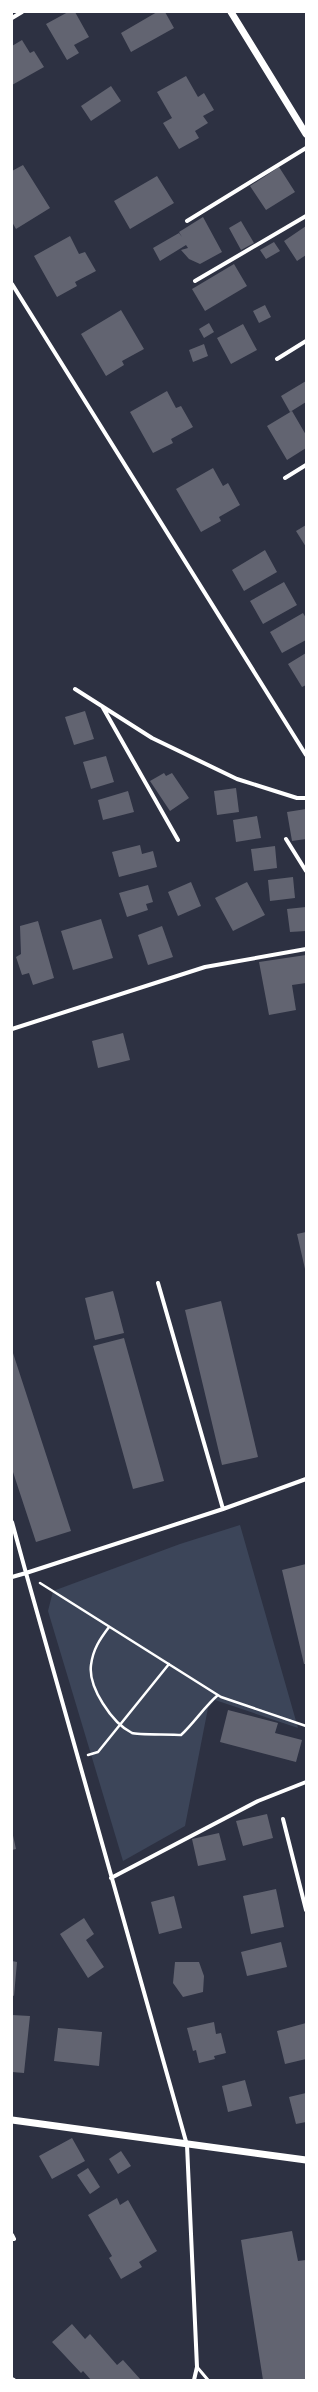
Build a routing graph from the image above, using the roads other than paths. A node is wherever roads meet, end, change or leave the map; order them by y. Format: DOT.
graph roads {
  1 [pos="22,12"];
  2 [pos="231,12"];
  3 [pos="12,18"];
  4 [pos="306,134"];
  5 [pos="306,148"];
  6 [pos="306,216"];
  7 [pos="187,221"];
  8 [pos="195,281"];
  9 [pos="12,284"];
  10 [pos="306,341"];
  11 [pos="277,359"];
  12 [pos="306,465"];
  13 [pos="285,478"];
  14 [pos="75,689"];
  15 [pos="102,706"];
  16 [pos="306,754"];
  17 [pos="306,798"];
  18 [pos="286,839"];
  19 [pos="178,840"];
  20 [pos="306,871"];
  21 [pos="306,948"];
  22 [pos="12,1029"];
  23 [pos="158,1283"];
  24 [pos="306,1479"];
  25 [pos="223,1509"];
  26 [pos="12,1522"];
  27 [pos="26,1573"];
  28 [pos="12,1577"];
  29 [pos="306,1782"];
  30 [pos="283,1818"];
  31 [pos="111,1878"];
  32 [pos="306,1910"];
  33 [pos="12,2120"];
  34 [pos="187,2145"];
  35 [pos="306,2160"];
  36 [pos="197,2367"];
  37 [pos="194,2380"];
  38 [pos="208,2380"];
  1 -- 3 [label="street"];
  2 -- 4 [label="street"];
  5 -- 7 [label="street"];
  6 -- 8 [label="street"];
  9 -- 16 [label="street"];
  10 -- 11 [label="street"];
  12 -- 13 [label="street"];
  14 -- 15 [label="street"];
  15 -- 17 [label="street"];
  15 -- 19 [label="street"];
  18 -- 20 [label="street"];
  21 -- 22 [label="street"];
  23 -- 25 [label="street"];
  24 -- 25 [label="street"];
  25 -- 27 [label="street"];
  26 -- 27 [label="street"];
  27 -- 28 [label="street"];
  27 -- 31 [label="street"];
  29 -- 31 [label="street"];
  30 -- 32 [label="street"];
  31 -- 34 [label="street"];
  33 -- 34 [label="street"];
  34 -- 35 [label="street"];
  34 -- 36 [label="street"];
  36 -- 37 [label="street"];
  36 -- 38 [label="lane"];
}
